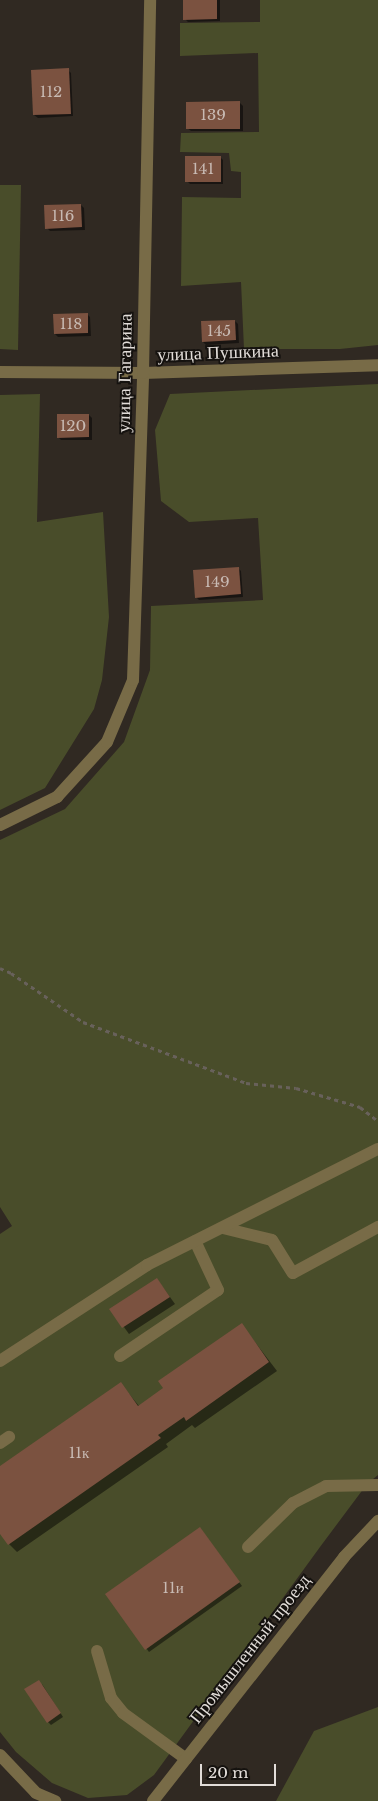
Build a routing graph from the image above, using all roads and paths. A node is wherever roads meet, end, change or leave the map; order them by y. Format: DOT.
graph roads {
  1 [pos="150,0"];
  2 [pos="378,365"];
  3 [pos="0,372"];
  4 [pos="143,373"];
  5 [pos="0,826"];
  6 [pos="0,968"];
  7 [pos="378,1121"];
  8 [pos="378,1149"];
  9 [pos="378,1227"];
  10 [pos="223,1228"];
  11 [pos="195,1241"];
  12 [pos="120,1356"];
  13 [pos="0,1361"];
  14 [pos="378,1485"];
  15 [pos="378,1521"];
  16 [pos="248,1547"];
  17 [pos="97,1651"];
  18 [pos="0,1755"];
  19 [pos="186,1759"];
  20 [pos="55,1801"];
  21 [pos="154,1801"];
  1 -- 4 [label="street, улица Гагарина"];
  2 -- 4 [label="street, улица Пушкина"];
  3 -- 4 [label="street, улица Пушкина"];
  4 -- 5 [label="street, улица Гагарина"];
  6 -- 7 [label="path"];
  8 -- 10 [label="street"];
  9 -- 10 [label="street"];
  10 -- 11 [label="street"];
  11 -- 12 [label="street"];
  11 -- 13 [label="street"];
  14 -- 16 [label="street"];
  15 -- 19 [label="street, Промышленный проезд"];
  17 -- 19 [label="street"];
  18 -- 20 [label="street"];
  19 -- 21 [label="street, Промышленный проезд"];
}
